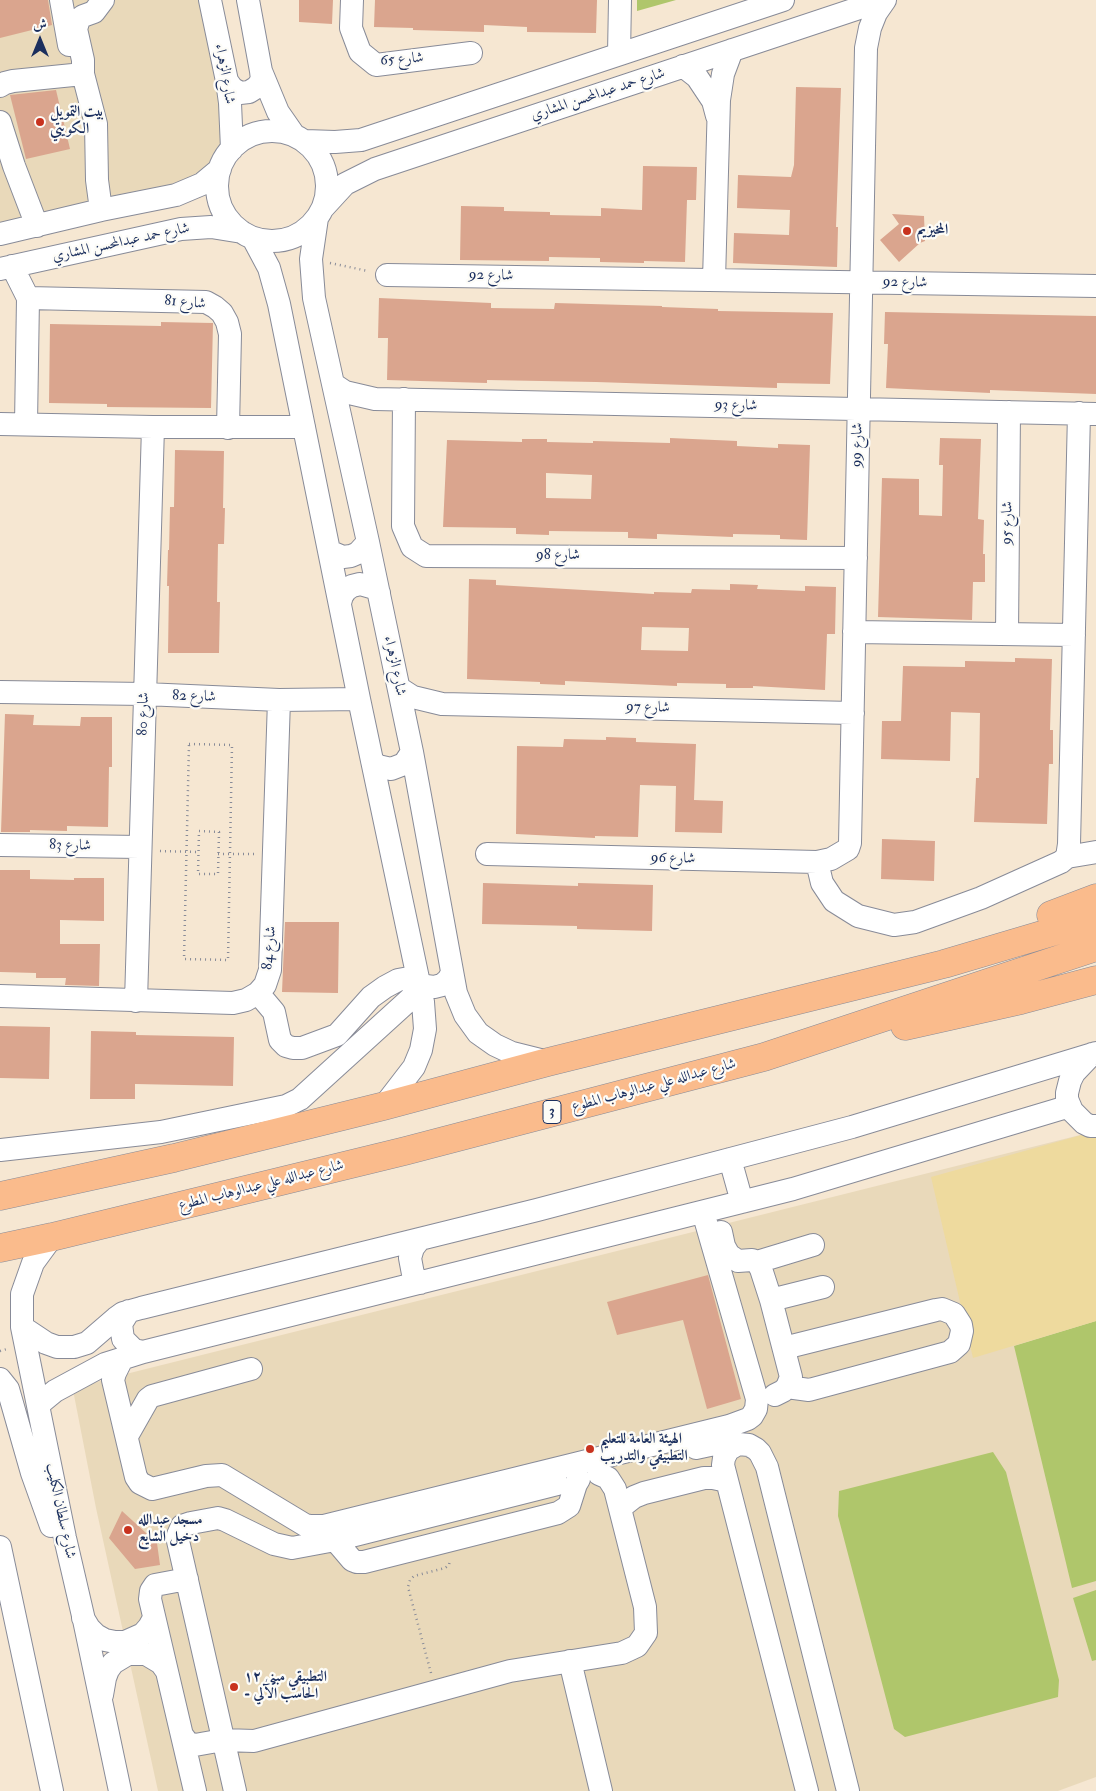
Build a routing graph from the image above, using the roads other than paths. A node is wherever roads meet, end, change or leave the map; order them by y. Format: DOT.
graph roads {
  1 [pos="103,0"];
  2 [pos="210,0"];
  3 [pos="248,0"];
  4 [pos="352,0"];
  5 [pos="620,0"];
  6 [pos="884,0"];
  7 [pos="777,1"];
  8 [pos="62,2"];
  9 [pos="83,16"];
  10 [pos="818,22"];
  11 [pos="866,48"];
  12 [pos="732,50"];
  13 [pos="471,53"];
  14 [pos="619,54"];
  15 [pos="683,66"];
  16 [pos="261,71"];
  17 [pos="83,74"];
  18 [pos="554,76"];
  19 [pos="228,81"];
  20 [pos="0,86"];
  21 [pos="569,104"];
  22 [pos="718,118"];
  23 [pos="0,122"];
  24 [pos="299,138"];
  25 [pos="361,140"];
  26 [pos="232,149"];
  27 [pos="375,169"];
  28 [pos="220,170"];
  29 [pos="146,201"];
  30 [pos="100,210"];
  31 [pos="320,213"];
  32 [pos="37,226"];
  33 [pos="0,234"];
  34 [pos="157,234"];
  35 [pos="248,235"];
  36 [pos="6,268"];
  37 [pos="387,275"];
  38 [pos="714,280"];
  39 [pos="861,282"];
  40 [pos="1096,286"];
  41 [pos="28,298"];
  42 [pos="333,384"];
  43 [pos="375,399"];
  44 [pos="404,399"];
  45 [pos="859,409"];
  46 [pos="1009,412"];
  47 [pos="1087,414"];
  48 [pos="341,421"];
  49 [pos="0,424"];
  50 [pos="26,424"];
  51 [pos="153,427"];
  52 [pos="304,427"];
  53 [pos="228,428"];
  54 [pos="368,542"];
  55 [pos="1086,544"];
  56 [pos="329,550"];
  57 [pos="856,558"];
  58 [pos="379,593"];
  59 [pos="340,603"];
  60 [pos="854,632"];
  61 [pos="1007,634"];
  62 [pos="1074,635"];
  63 [pos="399,688"];
  64 [pos="0,692"];
  65 [pos="145,694"];
  66 [pos="359,699"];
  67 [pos="278,700"];
  68 [pos="442,704"];
  69 [pos="853,713"];
  70 [pos="407,728"];
  71 [pos="412,752"];
  72 [pos="372,761"];
  73 [pos="850,843"];
  74 [pos="0,844"];
  75 [pos="140,847"];
  76 [pos="1096,852"];
  77 [pos="487,854"];
  78 [pos="1067,857"];
  79 [pos="817,862"];
  80 [pos="1096,898"];
  81 [pos="1096,918"];
  82 [pos="1096,947"];
  83 [pos="944,964"];
  84 [pos="452,973"];
  85 [pos="1096,980"];
  86 [pos="419,986"];
  87 [pos="258,993"];
  88 [pos="1096,993"];
  89 [pos="0,996"];
  90 [pos="1032,998"];
  91 [pos="136,1001"];
  92 [pos="1094,1053"];
  93 [pos="764,1057"];
  94 [pos="548,1062"];
  95 [pos="1050,1067"];
  96 [pos="1070,1081"];
  97 [pos="384,1106"];
  98 [pos="1070,1106"];
  99 [pos="1096,1126"];
  100 [pos="0,1150"];
  101 [pos="730,1159"];
  102 [pos="0,1196"];
  103 [pos="723,1207"];
  104 [pos="52,1237"];
  105 [pos="420,1239"];
  106 [pos="813,1245"];
  107 [pos="0,1248"];
  108 [pos="384,1248"];
  109 [pos="757,1262"];
  110 [pos="420,1282"];
  111 [pos="823,1287"];
  112 [pos="395,1289"];
  113 [pos="771,1300"];
  114 [pos="129,1311"];
  115 [pos="22,1327"];
  116 [pos="784,1348"];
  117 [pos="143,1352"];
  118 [pos="122,1359"];
  119 [pos="252,1369"];
  120 [pos="0,1379"];
  121 [pos="787,1387"];
  122 [pos="754,1388"];
  123 [pos="38,1406"];
  124 [pos="126,1436"];
  125 [pos="738,1444"];
  126 [pos="589,1476"];
  127 [pos="727,1481"];
  128 [pos="620,1508"];
  129 [pos="335,1540"];
  130 [pos="0,1547"];
  131 [pos="187,1579"];
  132 [pos="154,1618"];
  133 [pos="84,1620"];
  134 [pos="570,1661"];
  135 [pos="166,1670"];
  136 [pos="101,1702"];
  137 [pos="182,1735"];
  138 [pos="223,1740"];
  139 [pos="52,1791"];
  140 [pos="120,1791"];
  141 [pos="195,1791"];
  142 [pos="235,1791"];
  143 [pos="601,1791"];
  144 [pos="807,1791"];
  145 [pos="848,1791"];
  1 -- 9 [label="street"];
  2 -- 19 [label="street, شارع الزهراء"];
  3 -- 16 [label="street"];
  4 -- 13 [label="street, شارع 65"];
  5 -- 14 [label="street"];
  6 -- 10 [label="street, شارع حمد عبدالمحسن المشاري"];
  6 -- 11 [label="street, شارع 99"];
  7 -- 14 [label="street, شارع حمد عبدالمحسن المشاري"];
  8 -- 9 [label="street"];
  8 -- 17 [label="street"];
  9 -- 17 [label="street"];
  10 -- 11 [label="street"];
  10 -- 12 [label="street, شارع حمد عبدالمحسن المشاري"];
  11 -- 39 [label="street, شارع 99"];
  12 -- 15 [label="street, شارع حمد عبدالمحسن المشاري"];
  12 -- 22 [label="street"];
  14 -- 18 [label="street, شارع حمد عبدالمحسن المشاري"];
  15 -- 21 [label="street, شارع حمد عبدالمحسن المشاري"];
  15 -- 22 [label="street"];
  16 -- 19 [label="street"];
  16 -- 24 [label="street"];
  17 -- 20 [label="street"];
  17 -- 30 [label="street"];
  18 -- 21 [label="street"];
  18 -- 25 [label="street, شارع حمد عبدالمحسن المشاري"];
  19 -- 26 [label="street, شارع الزهراء"];
  21 -- 27 [label="street, شارع حمد عبدالمحسن المشاري"];
  22 -- 38 [label="street"];
  23 -- 32 [label="street"];
  24 -- 25 [label="street, شارع حمد عبدالمحسن المشاري"];
  24 -- 26 [label="street"];
  24 -- 31 [label="street"];
  25 -- 27 [label="street"];
  26 -- 28 [label="street"];
  27 -- 31 [label="street, شارع حمد عبدالمحسن المشاري"];
  28 -- 29 [label="street"];
  28 -- 35 [label="street"];
  29 -- 30 [label="street"];
  29 -- 34 [label="street"];
  30 -- 32 [label="street"];
  31 -- 35 [label="street"];
  31 -- 42 [label="street, شارع الزهراء"];
  32 -- 33 [label="street"];
  34 -- 35 [label="street, شارع حمد عبدالمحسن المشاري"];
  34 -- 36 [label="street, شارع حمد عبدالمحسن المشاري"];
  35 -- 52 [label="street"];
  36 -- 41 [label="street"];
  37 -- 38 [label="street, شارع 92"];
  38 -- 39 [label="street, شارع 92"];
  39 -- 40 [label="street, شارع 92"];
  39 -- 45 [label="street, شارع 99"];
  41 -- 50 [label="street"];
  41 -- 53 [label="street, شارع 81"];
  42 -- 43 [label="street, شارع 93"];
  42 -- 48 [label="street, شارع الزهراء"];
  43 -- 44 [label="street, شارع 93"];
  43 -- 48 [label="street, شارع 93"];
  44 -- 45 [label="street, شارع 93"];
  44 -- 57 [label="street, شارع 98"];
  45 -- 46 [label="street, شارع 93"];
  45 -- 57 [label="street, شارع 99"];
  46 -- 47 [label="street, شارع 93"];
  46 -- 61 [label="street, شارع 95"];
  47 -- 55 [label="street"];
  48 -- 54 [label="street, شارع الزهراء"];
  49 -- 50 [label="street"];
  50 -- 51 [label="street"];
  51 -- 53 [label="street"];
  51 -- 65 [label="street, شارع 80"];
  52 -- 53 [label="street"];
  52 -- 56 [label="street"];
  54 -- 56 [label="street"];
  54 -- 58 [label="street, شارع الزهراء"];
  55 -- 62 [label="street"];
  56 -- 59 [label="street"];
  57 -- 60 [label="street, شارع 99"];
  58 -- 59 [label="street"];
  58 -- 63 [label="street, شارع الزهراء"];
  59 -- 66 [label="street"];
  60 -- 61 [label="street"];
  60 -- 69 [label="street, شارع 99"];
  61 -- 62 [label="street"];
  62 -- 78 [label="street"];
  63 -- 68 [label="street, شارع 97"];
  63 -- 70 [label="street, شارع الزهراء"];
  64 -- 65 [label="street, شارع 82"];
  65 -- 67 [label="street, شارع 82"];
  65 -- 75 [label="street, شارع 80"];
  66 -- 67 [label="street, شارع 82"];
  66 -- 72 [label="street"];
  67 -- 87 [label="street, شارع 84"];
  68 -- 69 [label="street, شارع 97"];
  68 -- 70 [label="street, شارع 97"];
  69 -- 73 [label="street, شارع 99"];
  70 -- 71 [label="street, شارع الزهراء"];
  71 -- 72 [label="street"];
  71 -- 84 [label="street, شارع الزهراء"];
  72 -- 86 [label="street"];
  73 -- 79 [label="street, شارع 96"];
  74 -- 75 [label="street, شارع 83"];
  75 -- 91 [label="street, شارع 80"];
  76 -- 78 [label="street"];
  77 -- 79 [label="street, شارع 96"];
  78 -- 79 [label="street"];
  80 -- 83 [label="main road"];
  81 -- 83 [label="main road"];
  82 -- 93 [label="main road, شارع عبدالله علي عبدالوهاب المطوع / 3"];
  83 -- 94 [label="main road"];
  84 -- 86 [label="street"];
  84 -- 94 [label="street, شارع الزهراء"];
  85 -- 90 [label="main road"];
  86 -- 87 [label="street"];
  86 -- 97 [label="street"];
  86 -- 100 [label="street"];
  87 -- 91 [label="street"];
  88 -- 90 [label="street"];
  89 -- 91 [label="street"];
  90 -- 93 [label="main road"];
  92 -- 95 [label="street"];
  92 -- 96 [label="street"];
  93 -- 104 [label="main road, شارع عبدالله علي عبدالوهاب المطوع / 3"];
  94 -- 97 [label="main road"];
  95 -- 96 [label="street"];
  95 -- 101 [label="street"];
  96 -- 98 [label="street"];
  97 -- 102 [label="main road"];
  98 -- 99 [label="street"];
  98 -- 103 [label="street"];
  101 -- 103 [label="street"];
  101 -- 105 [label="street"];
  103 -- 109 [label="street"];
  103 -- 110 [label="street"];
  103 -- 122 [label="street"];
  104 -- 107 [label="main road, شارع عبدالله علي عبدالوهاب المطوع / 3"];
  104 -- 115 [label="street, شارع سلطان الكليب"];
  105 -- 108 [label="street"];
  105 -- 110 [label="street"];
  106 -- 109 [label="street"];
  108 -- 112 [label="street"];
  108 -- 114 [label="street"];
  109 -- 113 [label="street"];
  110 -- 112 [label="street"];
  111 -- 113 [label="street"];
  112 -- 117 [label="street"];
  113 -- 116 [label="street"];
  114 -- 115 [label="street"];
  114 -- 117 [label="street"];
  115 -- 123 [label="street, شارع سلطان الكليب"];
  116 -- 121 [label="street"];
  116 -- 121 [label="street"];
  117 -- 118 [label="street"];
  118 -- 123 [label="street"];
  118 -- 124 [label="street"];
  119 -- 124 [label="street"];
  120 -- 133 [label="street"];
  121 -- 122 [label="street"];
  122 -- 124 [label="street"];
  123 -- 133 [label="street, شارع سلطان الكليب"];
  125 -- 126 [label="street"];
  125 -- 127 [label="street"];
  125 -- 145 [label="street"];
  126 -- 128 [label="street"];
  126 -- 129 [label="street"];
  126 -- 129 [label="street"];
  127 -- 128 [label="street"];
  127 -- 144 [label="street"];
  128 -- 134 [label="street"];
  129 -- 131 [label="street"];
  130 -- 139 [label="street"];
  131 -- 132 [label="street"];
  131 -- 138 [label="street"];
  132 -- 133 [label="street"];
  132 -- 135 [label="street"];
  133 -- 136 [label="street, شارع سلطان الكليب"];
  134 -- 138 [label="street"];
  134 -- 143 [label="street"];
  135 -- 136 [label="street"];
  135 -- 137 [label="street"];
  136 -- 140 [label="street, شارع سلطان الكليب"];
  137 -- 138 [label="street"];
  137 -- 141 [label="street"];
  138 -- 142 [label="street"];
}
